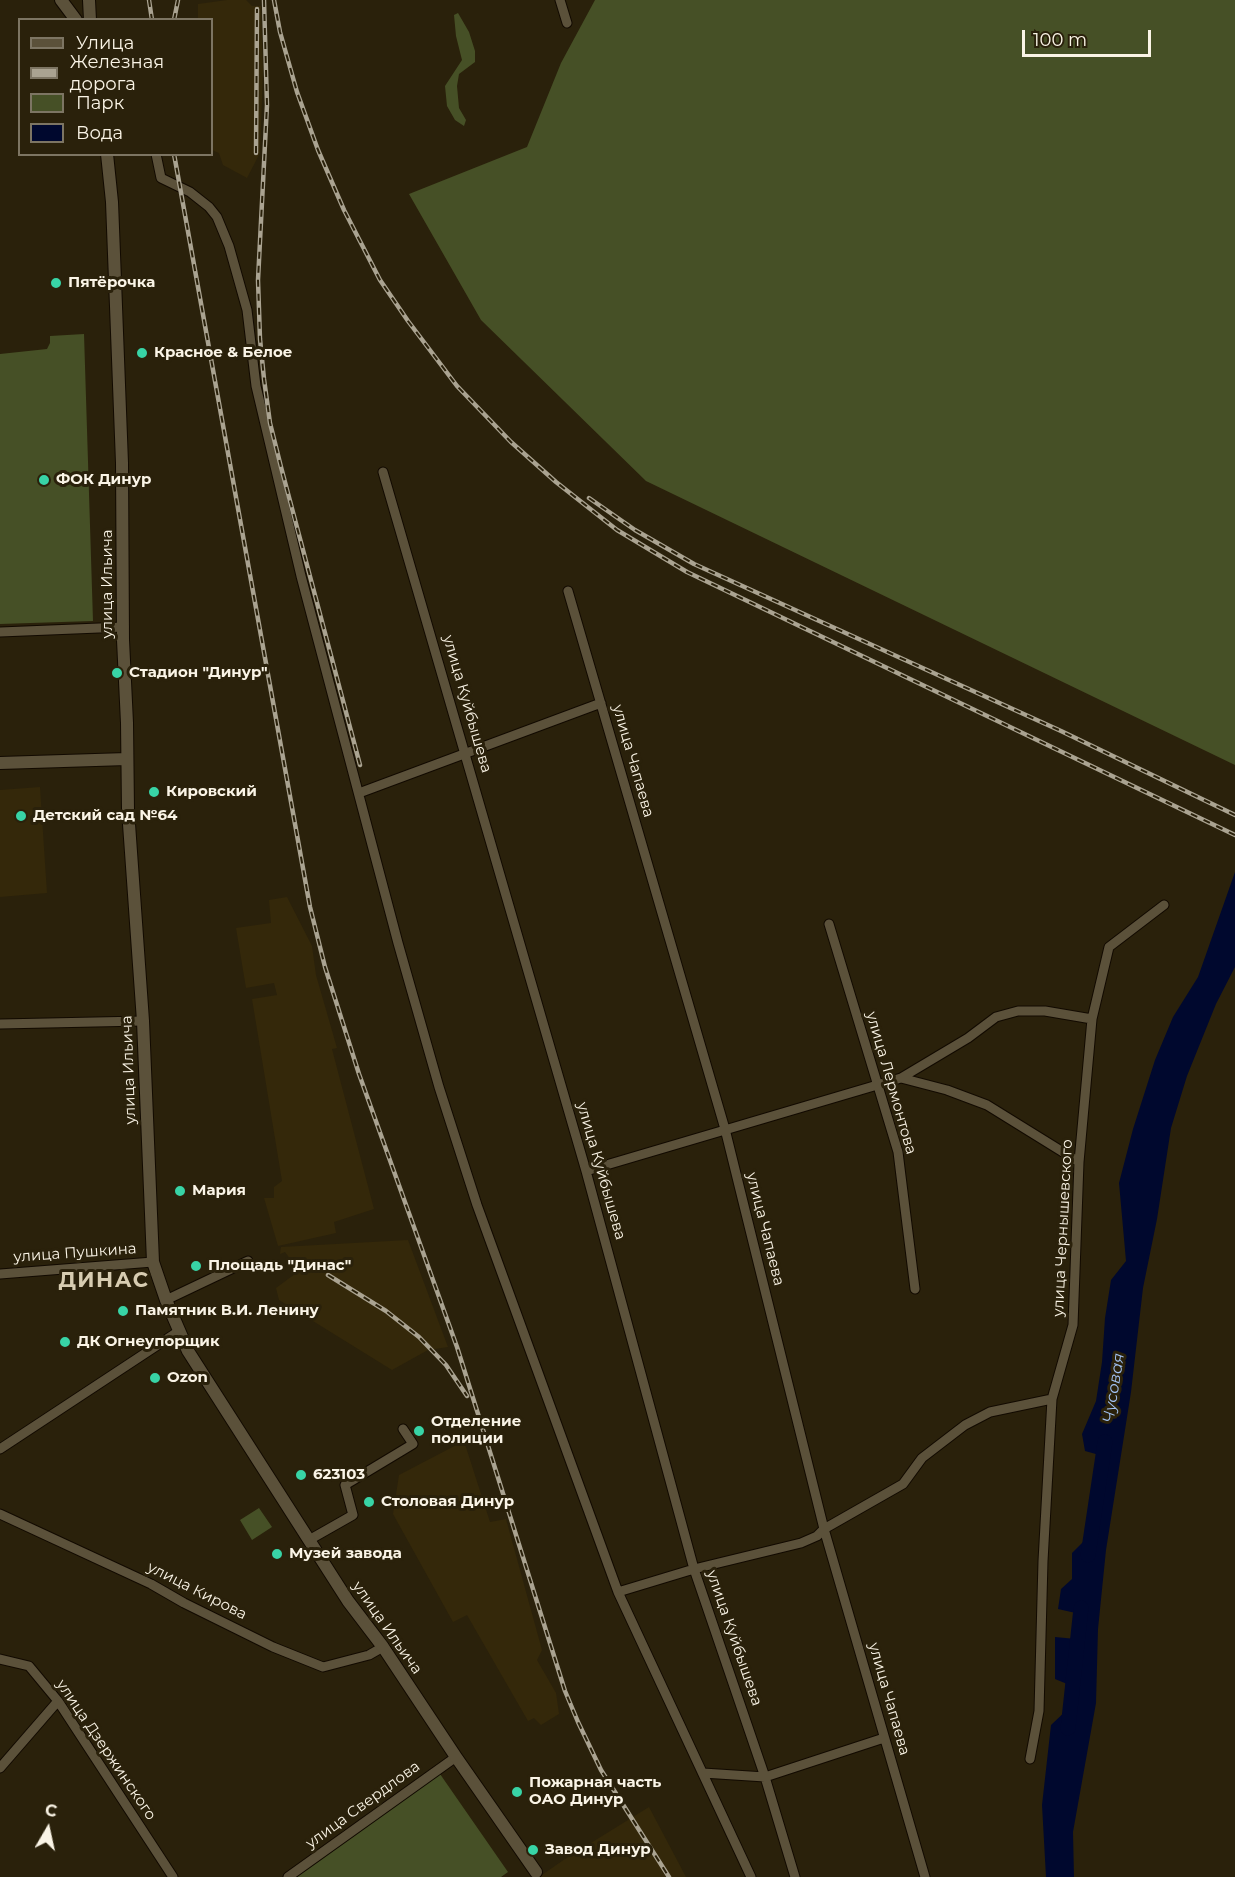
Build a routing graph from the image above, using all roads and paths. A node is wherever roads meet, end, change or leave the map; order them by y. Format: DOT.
graph roads {
  1 [pos="61,0"];
  2 [pos="89,0"];
  3 [pos="560,0"];
  4 [pos="74,18"];
  5 [pos="90,18"];
  6 [pos="567,23"];
  7 [pos="107,156"];
  8 [pos="156,156"];
  9 [pos="383,472"];
  10 [pos="568,591"];
  11 [pos="124,627"];
  12 [pos="0,632"];
  13 [pos="601,703"];
  14 [pos="465,752"];
  15 [pos="127,759"];
  16 [pos="0,763"];
  17 [pos="358,793"];
  18 [pos="1164,905"];
  19 [pos="829,924"];
  20 [pos="1092,1019"];
  21 [pos="142,1020"];
  22 [pos="0,1024"];
  23 [pos="902,1078"];
  24 [pos="877,1087"];
  25 [pos="725,1129"];
  26 [pos="1079,1162"];
  27 [pos="586,1171"];
  28 [pos="248,1261"];
  29 [pos="153,1262"];
  30 [pos="0,1274"];
  31 [pos="915,1289"];
  32 [pos="166,1300"];
  33 [pos="179,1331"];
  34 [pos="1052,1399"];
  35 [pos="403,1429"];
  36 [pos="0,1449"];
  37 [pos="0,1514"];
  38 [pos="824,1529"];
  39 [pos="309,1540"];
  40 [pos="694,1569"];
  41 [pos="618,1592"];
  42 [pos="382,1647"];
  43 [pos="0,1659"];
  44 [pos="58,1701"];
  45 [pos="884,1738"];
  46 [pos="456,1757"];
  47 [pos="1030,1759"];
  48 [pos="0,1768"];
  49 [pos="703,1773"];
  50 [pos="765,1777"];
  51 [pos="533,1875"];
  52 [pos="173,1877"];
  53 [pos="288,1877"];
  54 [pos="751,1877"];
  55 [pos="795,1877"];
  56 [pos="925,1877"];
  1 -- 4 [label="street"];
  2 -- 5 [label="street"];
  3 -- 6 [label="street"];
  7 -- 11 [label="street, улица Ильича"];
  8 -- 17 [label="street"];
  9 -- 14 [label="street, улица Куйбышева"];
  10 -- 13 [label="street, улица Чапаева"];
  11 -- 12 [label="street"];
  11 -- 15 [label="street, улица Ильича"];
  13 -- 14 [label="street"];
  13 -- 25 [label="street, улица Чапаева"];
  14 -- 17 [label="street"];
  14 -- 27 [label="street, улица Куйбышева"];
  15 -- 16 [label="street"];
  15 -- 21 [label="street, улица Ильича"];
  17 -- 41 [label="street"];
  18 -- 20 [label="street, улица Чернышевского"];
  19 -- 24 [label="street, улица Лермонтова"];
  20 -- 23 [label="street"];
  20 -- 26 [label="street, улица Чернышевского"];
  21 -- 22 [label="street"];
  21 -- 29 [label="street, улица Ильича"];
  23 -- 24 [label="street"];
  23 -- 26 [label="street"];
  24 -- 25 [label="street"];
  24 -- 31 [label="street, улица Лермонтова"];
  25 -- 27 [label="street"];
  25 -- 38 [label="street, улица Чапаева"];
  26 -- 34 [label="street, улица Чернышевского"];
  27 -- 40 [label="street, улица Куйбышева"];
  28 -- 32 [label="street"];
  29 -- 30 [label="street, улица Пушкина"];
  29 -- 32 [label="street, улица Ильича"];
  32 -- 33 [label="street, улица Ильича"];
  33 -- 36 [label="street"];
  33 -- 39 [label="street, улица Ильича"];
  34 -- 38 [label="street"];
  34 -- 47 [label="street, улица Чернышевского"];
  35 -- 39 [label="street"];
  37 -- 42 [label="street, улица Кирова"];
  38 -- 40 [label="street"];
  38 -- 45 [label="street, улица Чапаева"];
  39 -- 42 [label="street, улица Ильича"];
  40 -- 41 [label="street"];
  40 -- 50 [label="street, улица Куйбышева"];
  41 -- 49 [label="street"];
  42 -- 46 [label="street, улица Ильича"];
  43 -- 44 [label="street, улица Дзержинского"];
  44 -- 48 [label="street"];
  44 -- 52 [label="street, улица Дзержинского"];
  45 -- 50 [label="street"];
  45 -- 56 [label="street, улица Чапаева"];
  46 -- 51 [label="street, улица Ильича"];
  46 -- 53 [label="street, улица Свердлова"];
  49 -- 50 [label="street"];
  49 -- 54 [label="street"];
  50 -- 55 [label="street, улица Куйбышева"];
}
